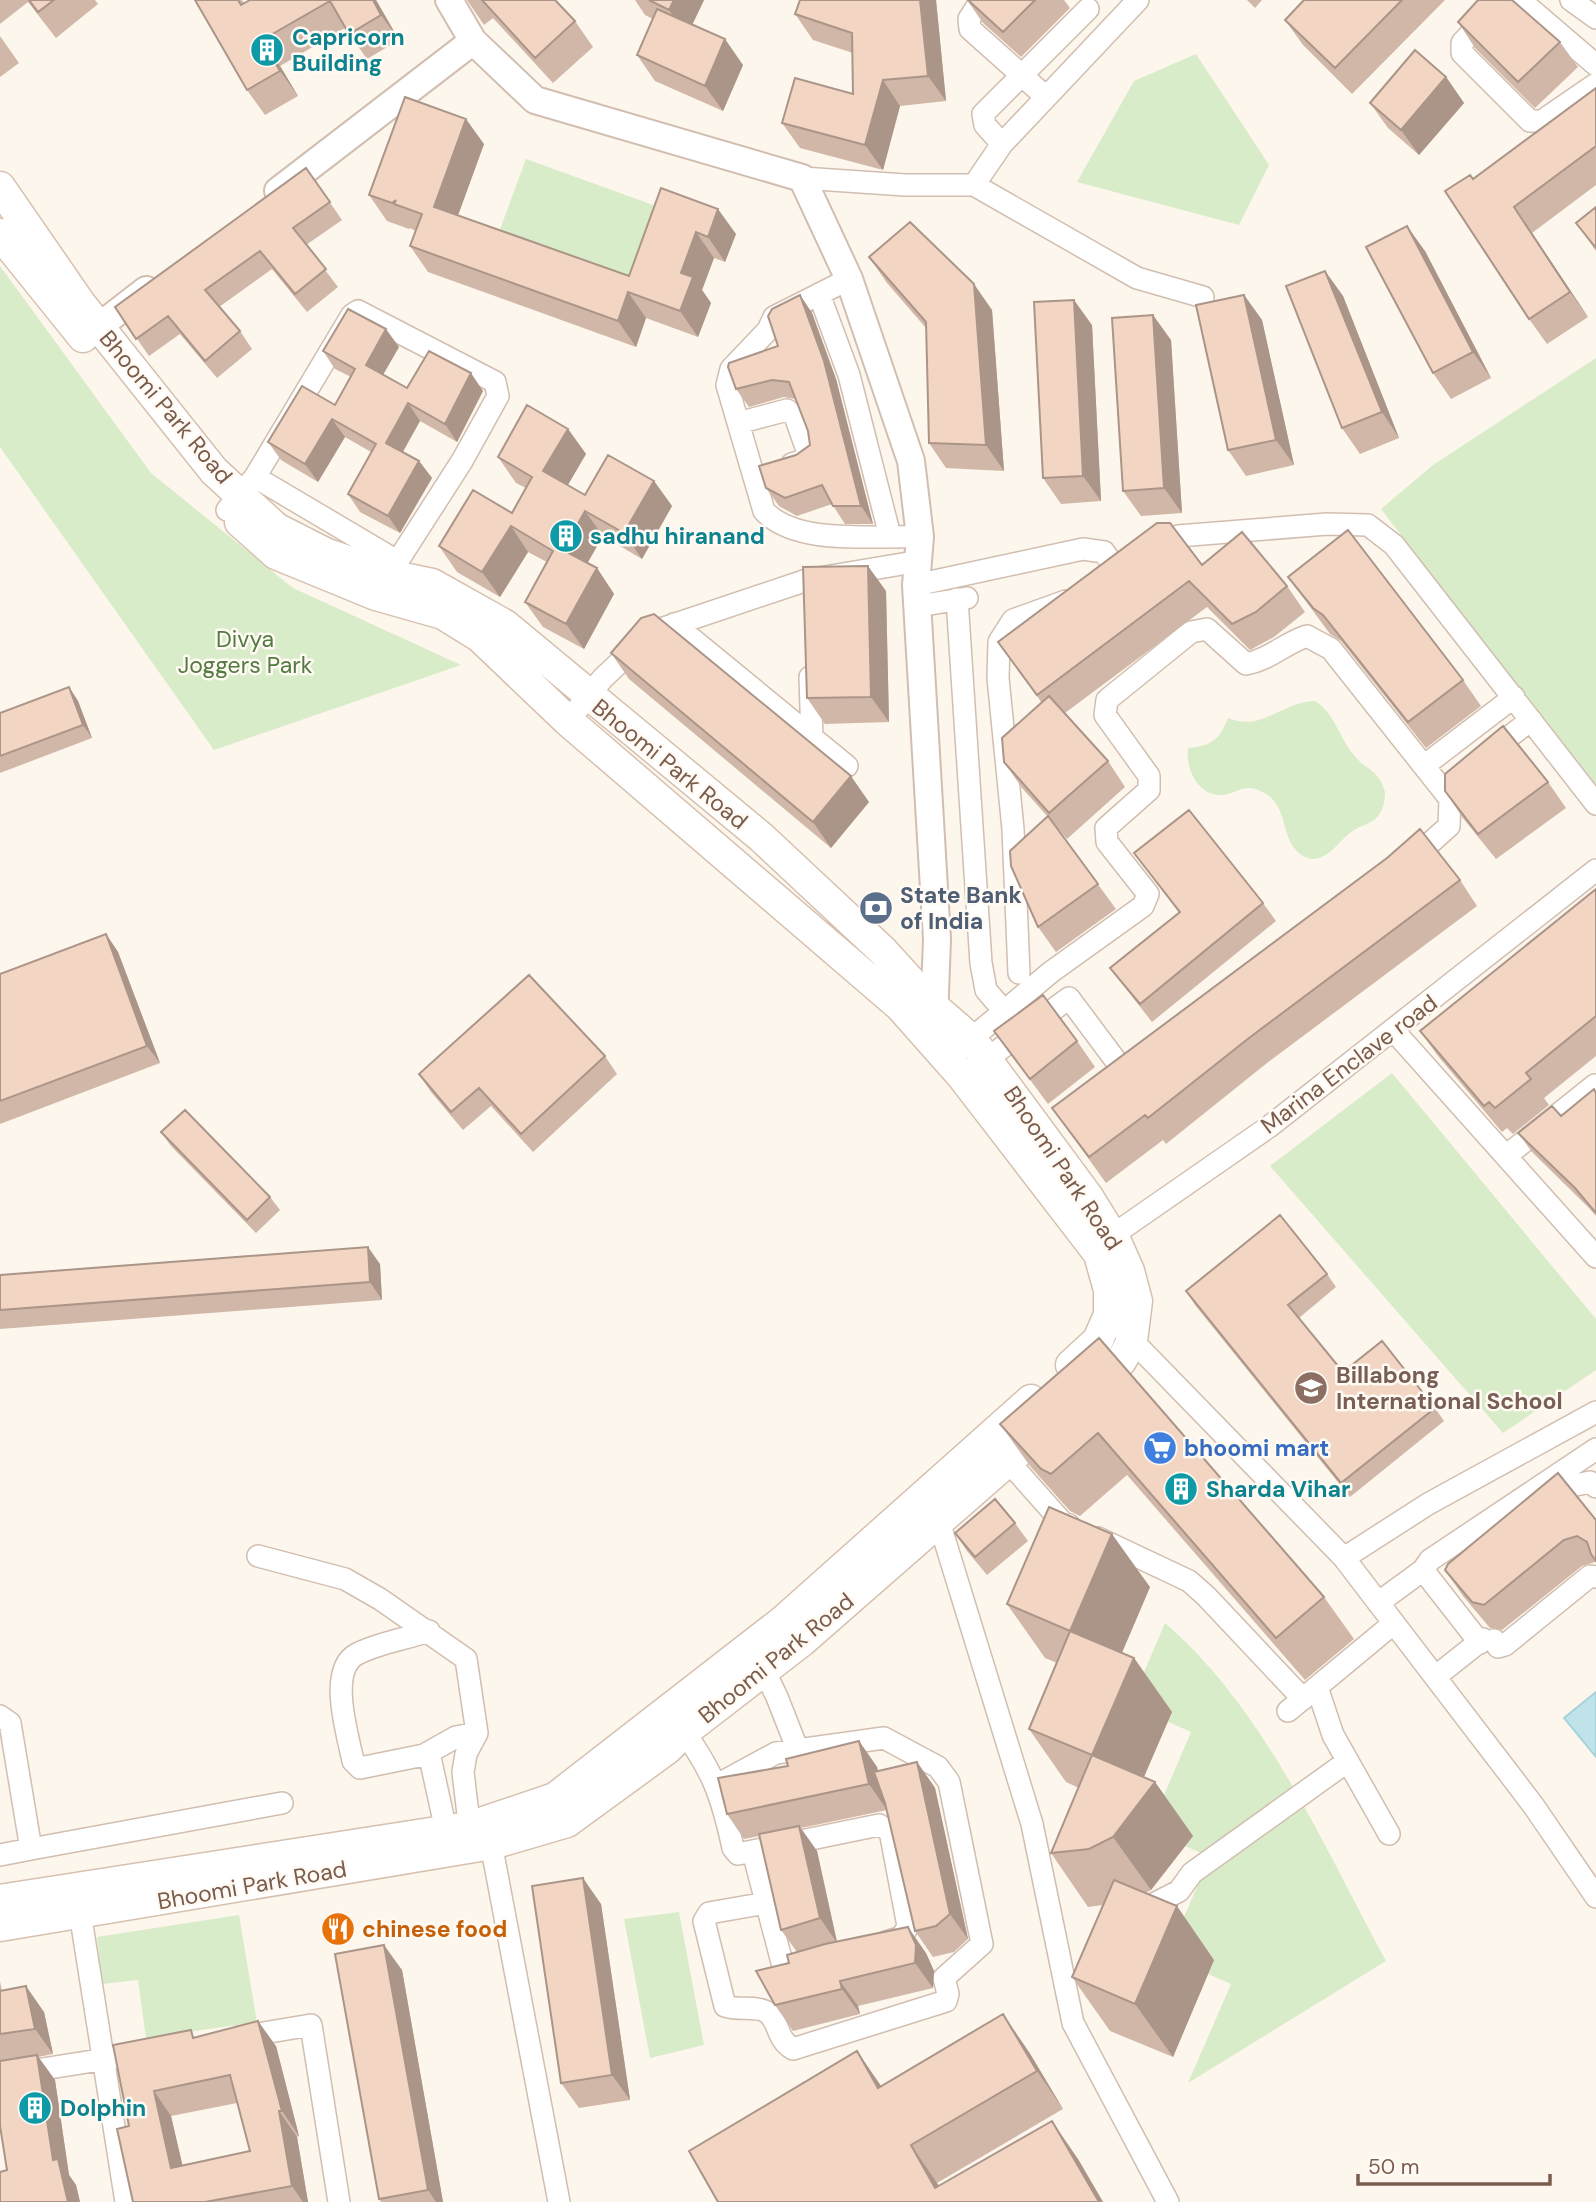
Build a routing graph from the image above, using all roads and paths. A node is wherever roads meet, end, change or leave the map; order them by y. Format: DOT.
graph roads {
  1 [pos="449,0"];
  2 [pos="981,0"];
  3 [pos="1138,0"];
  4 [pos="1503,0"];
  5 [pos="1520,0"];
  6 [pos="1571,0"];
  7 [pos="1083,5"];
  8 [pos="1596,18"];
  9 [pos="1110,30"];
  10 [pos="474,41"];
  11 [pos="1596,65"];
  12 [pos="1021,76"];
  13 [pos="1596,84"];
  14 [pos="1046,98"];
  15 [pos="1002,144"];
  16 [pos="802,178"];
  17 [pos="974,185"];
  18 [pos="0,187"];
  19 [pos="254,209"];
  20 [pos="0,234"];
  21 [pos="165,276"];
  22 [pos="849,278"];
  23 [pos="820,294"];
  24 [pos="1203,297"];
  25 [pos="91,332"];
  26 [pos="738,423"];
  27 [pos="752,476"];
  28 [pos="241,494"];
  29 [pos="890,536"];
  30 [pos="1178,536"];
  31 [pos="919,572"];
  32 [pos="387,577"];
  33 [pos="807,580"];
  34 [pos="808,606"];
  35 [pos="674,624"];
  36 [pos="498,636"];
  37 [pos="809,659"];
  38 [pos="587,696"];
  39 [pos="1514,697"];
  40 [pos="1531,720"];
  41 [pos="568,721"];
  42 [pos="812,738"];
  43 [pos="1425,765"];
  44 [pos="847,766"];
  45 [pos="1442,788"];
  46 [pos="1596,804"];
  47 [pos="1596,870"];
  48 [pos="1397,873"];
  49 [pos="1051,972"];
  50 [pos="1019,973"];
  51 [pos="1069,998"];
  52 [pos="935,1008"];
  53 [pos="1003,1010"];
  54 [pos="1394,1031"];
  55 [pos="980,1050"];
  56 [pos="1153,1057"];
  57 [pos="947,1059"];
  58 [pos="1596,1067"];
  59 [pos="1596,1085"];
  60 [pos="1506,1156"];
  61 [pos="1102,1246"];
  62 [pos="1596,1257"];
  63 [pos="1109,1315"];
  64 [pos="1132,1341"];
  65 [pos="1596,1412"];
  66 [pos="1596,1449"];
  67 [pos="1007,1461"];
  68 [pos="1596,1487"];
  69 [pos="930,1490"];
  70 [pos="938,1521"];
  71 [pos="1525,1521"];
  72 [pos="258,1556"];
  73 [pos="1344,1558"];
  74 [pos="1423,1570"];
  75 [pos="1596,1577"];
  76 [pos="1378,1603"];
  77 [pos="1394,1623"];
  78 [pos="429,1631"];
  79 [pos="1485,1641"];
  80 [pos="758,1659"];
  81 [pos="1435,1678"];
  82 [pos="1303,1699"];
  83 [pos="0,1716"];
  84 [pos="677,1721"];
  85 [pos="477,1732"];
  86 [pos="797,1748"];
  87 [pos="425,1755"];
  88 [pos="1348,1761"];
  89 [pos="717,1785"];
  90 [pos="282,1804"];
  91 [pos="1389,1834"];
  92 [pos="469,1837"];
  93 [pos="31,1849"];
  94 [pos="753,1852"];
  95 [pos="0,1855"];
  96 [pos="1596,1897"];
  97 [pos="0,1900"];
  98 [pos="78,1902"];
  99 [pos="766,1903"];
  100 [pos="1119,1921"];
  101 [pos="0,1926"];
  102 [pos="865,1949"];
  103 [pos="828,1961"];
  104 [pos="218,2040"];
  105 [pos="165,2049"];
  106 [pos="103,2059"];
  107 [pos="0,2076"];
  108 [pos="126,2202"];
  109 [pos="339,2202"];
  110 [pos="559,2202"];
  111 [pos="1168,2202"];
  1 -- 10 [label="street"];
  2 -- 12 [label="street"];
  3 -- 9 [label="street"];
  4 -- 13 [label="street"];
  5 -- 11 [label="street"];
  6 -- 8 [label="street"];
  7 -- 9 [label="street"];
  7 -- 12 [label="street"];
  9 -- 14 [label="street"];
  10 -- 16 [label="street"];
  10 -- 19 [label="street"];
  12 -- 14 [label="street"];
  12 -- 14 [label="street"];
  12 -- 15 [label="street"];
  14 -- 15 [label="street"];
  15 -- 17 [label="street"];
  16 -- 17 [label="street"];
  16 -- 22 [label="street"];
  17 -- 24 [label="street"];
  18 -- 25 [label="main road, Bhoomi Park Road"];
  20 -- 25 [label="main road"];
  21 -- 25 [label="street"];
  22 -- 23 [label="street"];
  22 -- 31 [label="street"];
  23 -- 26 [label="street"];
  23 -- 29 [label="street"];
  25 -- 28 [label="main road"];
  26 -- 27 [label="street"];
  26 -- 27 [label="street"];
  27 -- 29 [label="street"];
  28 -- 32 [label="street"];
  28 -- 32 [label="main road"];
  28 -- 32 [label="street"];
  29 -- 31 [label="street"];
  30 -- 39 [label="street"];
  31 -- 33 [label="street"];
  31 -- 50 [label="street"];
  31 -- 52 [label="street"];
  31 -- 53 [label="street"];
  32 -- 36 [label="main road"];
  33 -- 34 [label="street"];
  33 -- 35 [label="street"];
  35 -- 38 [label="street"];
  35 -- 42 [label="street"];
  36 -- 38 [label="main road, Bhoomi Park Road"];
  36 -- 41 [label="main road"];
  37 -- 42 [label="street"];
  38 -- 41 [label="street"];
  38 -- 52 [label="main road, Bhoomi Park Road"];
  39 -- 40 [label="street"];
  39 -- 43 [label="street"];
  40 -- 45 [label="street"];
  40 -- 46 [label="street"];
  41 -- 57 [label="main road"];
  42 -- 44 [label="street"];
  43 -- 45 [label="street"];
  43 -- 49 [label="street"];
  45 -- 48 [label="street"];
  47 -- 54 [label="street, Marina Enclave road"];
  49 -- 51 [label="street"];
  49 -- 53 [label="street"];
  51 -- 55 [label="street"];
  51 -- 56 [label="street"];
  52 -- 55 [label="main road, Bhoomi Park Road"];
  52 -- 57 [label="street"];
  53 -- 55 [label="street"];
  54 -- 60 [label="street"];
  54 -- 61 [label="street, Marina Enclave road"];
  55 -- 57 [label="street"];
  55 -- 61 [label="main road, Bhoomi Park Road"];
  57 -- 61 [label="main road"];
  58 -- 59 [label="street"];
  59 -- 60 [label="street"];
  60 -- 62 [label="street"];
  61 -- 63 [label="main road, Bhoomi Park Road"];
  61 -- 64 [label="main road, Bhoomi Park Road"];
  63 -- 64 [label="street"];
  63 -- 69 [label="main road, Bhoomi Park Road"];
  64 -- 67 [label="main road, Bhoomi Park Road"];
  64 -- 73 [label="street"];
  65 -- 73 [label="street"];
  66 -- 74 [label="street"];
  67 -- 70 [label="main road, Bhoomi Park Road"];
  67 -- 82 [label="street"];
  68 -- 71 [label="street"];
  69 -- 70 [label="street"];
  69 -- 80 [label="main road, Bhoomi Park Road"];
  70 -- 80 [label="main road, Bhoomi Park Road"];
  70 -- 111 [label="street"];
  72 -- 78 [label="street"];
  73 -- 76 [label="street"];
  74 -- 76 [label="street"];
  74 -- 79 [label="street"];
  75 -- 79 [label="street"];
  76 -- 77 [label="street"];
  77 -- 81 [label="street"];
  77 -- 82 [label="street"];
  78 -- 85 [label="street"];
  78 -- 87 [label="street"];
  79 -- 81 [label="street"];
  80 -- 84 [label="main road, Bhoomi Park Road"];
  80 -- 86 [label="street"];
  81 -- 96 [label="street"];
  82 -- 88 [label="street"];
  83 -- 93 [label="street"];
  84 -- 89 [label="street"];
  84 -- 92 [label="main road, Bhoomi Park Road"];
  85 -- 87 [label="street"];
  85 -- 92 [label="street"];
  86 -- 89 [label="street"];
  86 -- 99 [label="street"];
  87 -- 92 [label="street"];
  88 -- 91 [label="street"];
  88 -- 100 [label="street"];
  89 -- 94 [label="street"];
  90 -- 93 [label="street"];
  92 -- 98 [label="main road, Bhoomi Park Road"];
  92 -- 110 [label="street"];
  93 -- 95 [label="street"];
  94 -- 99 [label="street"];
  94 -- 102 [label="street"];
  97 -- 98 [label="main road, Bhoomi Park Road"];
  98 -- 101 [label="main road, Bhoomi Park Road"];
  98 -- 106 [label="street"];
  99 -- 103 [label="street"];
  104 -- 109 [label="street"];
  105 -- 106 [label="street"];
  106 -- 107 [label="street"];
  106 -- 108 [label="street"];
}
